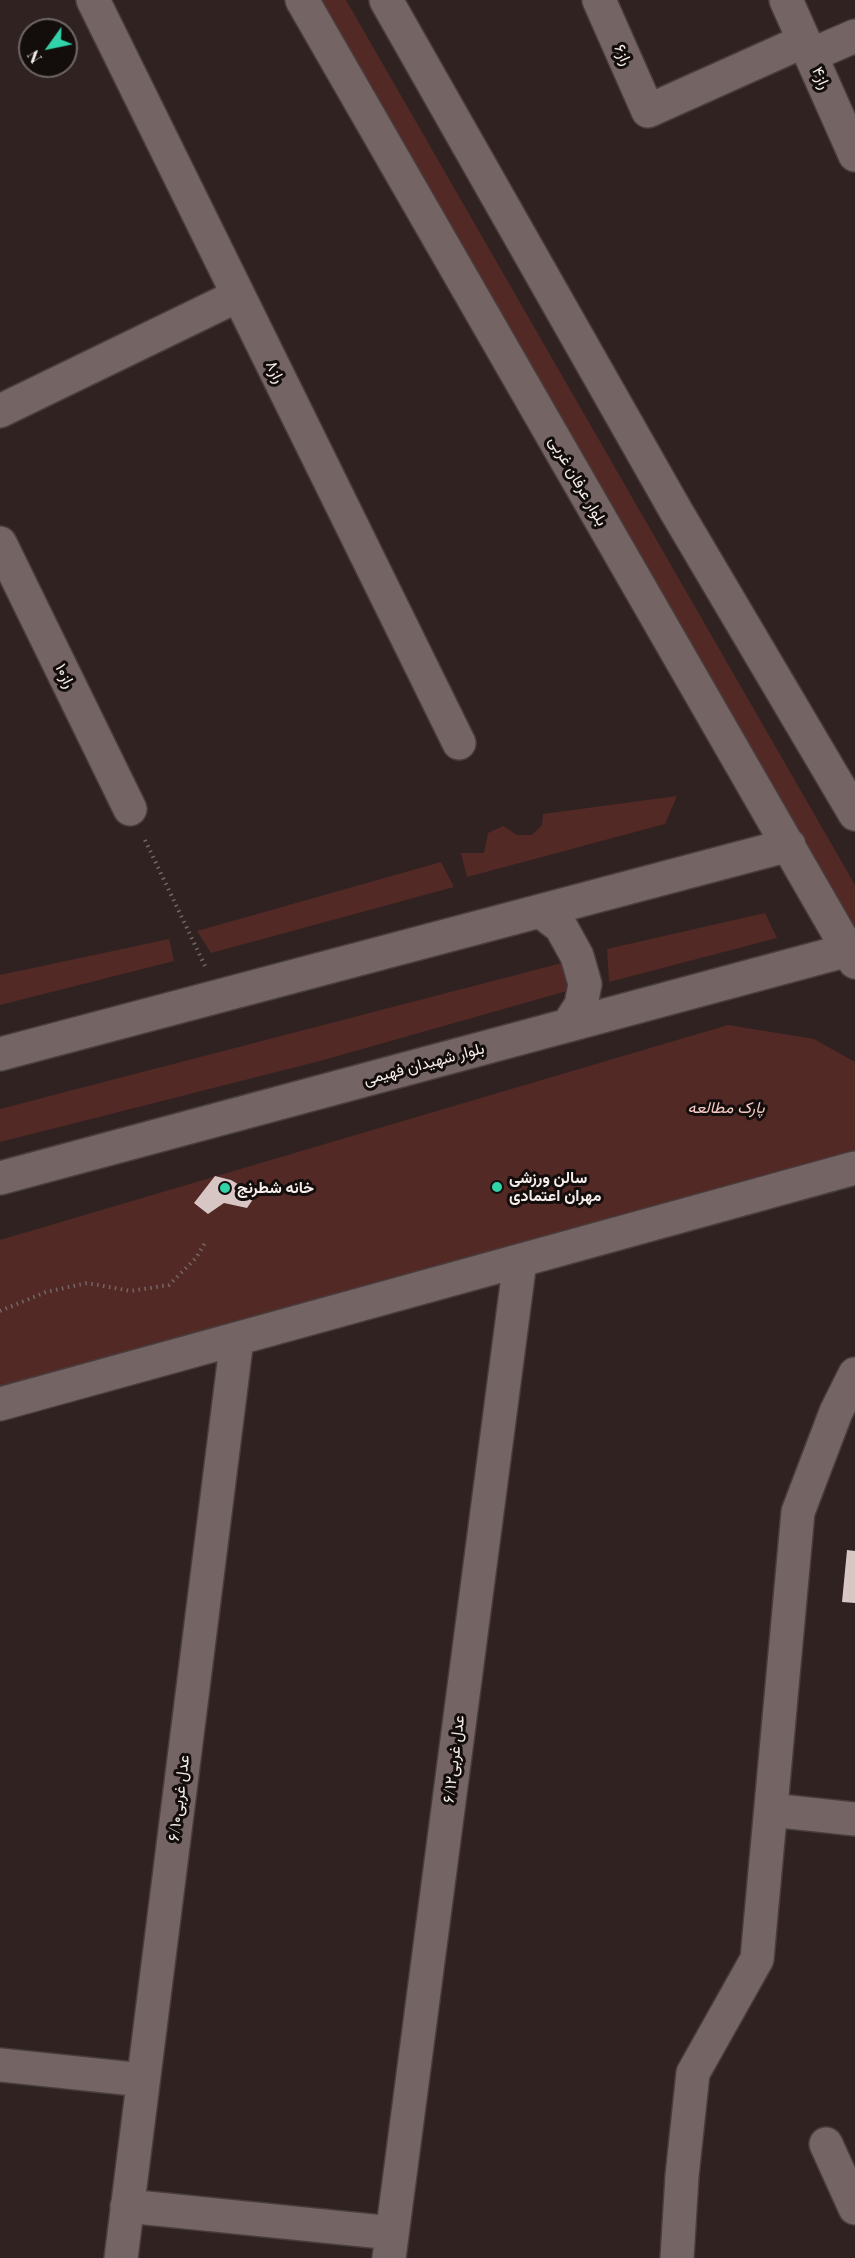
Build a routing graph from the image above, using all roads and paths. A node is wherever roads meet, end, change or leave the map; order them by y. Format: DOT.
graph roads {
  1 [pos="93,0"];
  2 [pos="302,0"];
  3 [pos="386,0"];
  4 [pos="599,0"];
  5 [pos="786,0"];
  6 [pos="855,36"];
  7 [pos="808,48"];
  8 [pos="855,155"];
  9 [pos="237,296"];
  10 [pos="0,411"];
  11 [pos="0,543"];
  12 [pos="459,743"];
  13 [pos="130,808"];
  14 [pos="855,814"];
  15 [pos="789,845"];
  16 [pos="540,911"];
  17 [pos="852,956"];
  18 [pos="220,996"];
  19 [pos="568,1025"];
  20 [pos="0,1054"];
  21 [pos="855,1168"];
  22 [pos="0,1178"];
  23 [pos="205,1243"];
  24 [pos="520,1261"];
  25 [pos="0,1311"];
  26 [pos="237,1339"];
  27 [pos="855,1374"];
  28 [pos="0,1404"];
  29 [pos="771,1810"];
  30 [pos="855,1819"];
  31 [pos="0,2065"];
  32 [pos="143,2080"];
  33 [pos="826,2144"];
  34 [pos="127,2206"];
  35 [pos="855,2208"];
  36 [pos="390,2245"];
  37 [pos="121,2258"];
  38 [pos="678,2258"];
  1 -- 9 [label="street, راز۸"];
  2 -- 15 [label="street, بلوار عرفان غربی"];
  3 -- 14 [label="street"];
  4 -- 7 [label="street, راز۶"];
  5 -- 7 [label="street, راز۴"];
  6 -- 7 [label="street"];
  7 -- 8 [label="street, راز۴"];
  9 -- 10 [label="street"];
  9 -- 12 [label="street, راز۸"];
  11 -- 13 [label="street, راز۱۰"];
  13 -- 18 [label="path"];
  15 -- 16 [label="street"];
  15 -- 17 [label="street, بلوار عرفان غربی"];
  16 -- 18 [label="street"];
  16 -- 19 [label="street"];
  17 -- 19 [label="street, بلوار شهیدان فهیمی"];
  18 -- 20 [label="street"];
  19 -- 22 [label="street, بلوار شهیدان فهیمی"];
  21 -- 24 [label="street"];
  23 -- 25 [label="path"];
  24 -- 26 [label="street"];
  24 -- 36 [label="street, ۶/۱۲عدل غربی"];
  26 -- 28 [label="street"];
  26 -- 32 [label="street, ۶/۱۰عدل غربی"];
  27 -- 29 [label="street"];
  29 -- 30 [label="street"];
  29 -- 38 [label="street"];
  31 -- 32 [label="street"];
  32 -- 34 [label="street, ۶/۱۰عدل غربی"];
  33 -- 35 [label="street"];
  34 -- 36 [label="street"];
  34 -- 37 [label="street, ۶/۱۰عدل غربی"];
}
